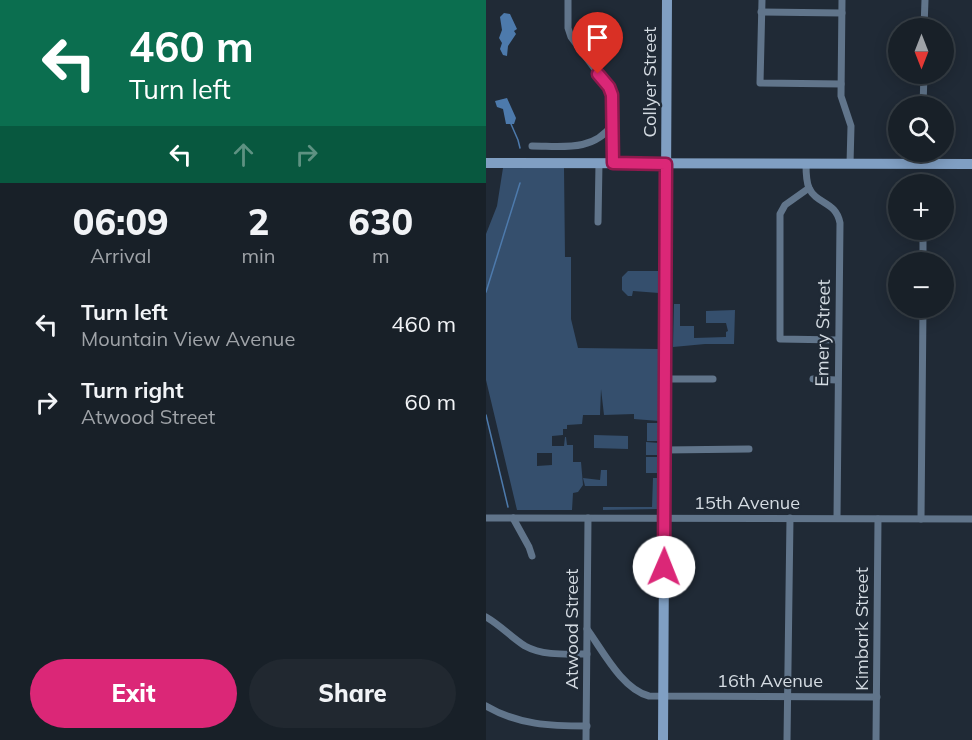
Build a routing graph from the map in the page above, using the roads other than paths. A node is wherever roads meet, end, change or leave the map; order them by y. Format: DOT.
graph roads {
  1 [pos="568,0"];
  2 [pos="667,0"];
  3 [pos="762,0"];
  4 [pos="842,0"];
  5 [pos="925,0"];
  6 [pos="761,12"];
  7 [pos="842,13"];
  8 [pos="924,18"];
  9 [pos="841,84"];
  10 [pos="612,125"];
  11 [pos="532,146"];
  12 [pos="486,163"];
  13 [pos="599,163"];
  14 [pos="613,163"];
  15 [pos="666,164"];
  16 [pos="806,164"];
  17 [pos="850,164"];
  18 [pos="923,164"];
  19 [pos="972,164"];
  20 [pos="809,188"];
  21 [pos="598,222"];
  22 [pos="923,318"];
  23 [pos="837,340"];
  24 [pos="665,379"];
  25 [pos="713,379"];
  26 [pos="813,380"];
  27 [pos="837,380"];
  28 [pos="749,449"];
  29 [pos="665,450"];
  30 [pos="486,518"];
  31 [pos="513,518"];
  32 [pos="588,518"];
  33 [pos="665,518"];
  34 [pos="790,518"];
  35 [pos="837,518"];
  36 [pos="878,519"];
  37 [pos="921,519"];
  38 [pos="972,519"];
  39 [pos="532,556"];
  40 [pos="486,616"];
  41 [pos="587,629"];
  42 [pos="587,654"];
  43 [pos="789,696"];
  44 [pos="663,697"];
  45 [pos="877,697"];
  46 [pos="486,706"];
  47 [pos="587,726"];
  48 [pos="586,740"];
  49 [pos="663,740"];
  50 [pos="787,740"];
  51 [pos="876,740"];
  1 -- 10 [label="street"];
  2 -- 15 [label="street, Collyer Street"];
  3 -- 6 [label="street"];
  4 -- 7 [label="street"];
  5 -- 8 [label="street"];
  6 -- 7 [label="street"];
  6 -- 9 [label="street"];
  7 -- 9 [label="street"];
  9 -- 17 [label="street"];
  10 -- 11 [label="street"];
  10 -- 14 [label="street"];
  12 -- 13 [label="street"];
  13 -- 14 [label="street"];
  13 -- 21 [label="street"];
  14 -- 15 [label="street"];
  15 -- 16 [label="street"];
  15 -- 24 [label="street, Collyer Street"];
  16 -- 17 [label="street"];
  16 -- 20 [label="street"];
  17 -- 18 [label="street"];
  18 -- 19 [label="street"];
  20 -- 23 [label="street, Emery Street"];
  20 -- 23 [label="street"];
  22 -- 37 [label="street"];
  23 -- 27 [label="street, Emery Street"];
  24 -- 25 [label="street"];
  24 -- 29 [label="street, Collyer Street"];
  26 -- 27 [label="street"];
  27 -- 35 [label="street, Emery Street"];
  28 -- 29 [label="street"];
  29 -- 33 [label="street, Collyer Street"];
  30 -- 31 [label="street, 15th Avenue"];
  31 -- 32 [label="street, 15th Avenue"];
  31 -- 39 [label="street"];
  32 -- 33 [label="street, 15th Avenue"];
  32 -- 41 [label="street, Atwood Street"];
  33 -- 34 [label="street, 15th Avenue"];
  33 -- 44 [label="street, Collyer Street"];
  34 -- 35 [label="street, 15th Avenue"];
  34 -- 43 [label="street"];
  35 -- 36 [label="street, 15th Avenue"];
  36 -- 37 [label="street, 15th Avenue"];
  36 -- 45 [label="street, Kimbark Street"];
  37 -- 38 [label="street, 15th Avenue"];
  40 -- 42 [label="street"];
  41 -- 42 [label="street, Atwood Street"];
  41 -- 44 [label="street, 16th Avenue"];
  42 -- 47 [label="street, Atwood Street"];
  43 -- 44 [label="street, 16th Avenue"];
  43 -- 45 [label="street, 16th Avenue"];
  43 -- 50 [label="street"];
  44 -- 49 [label="street, Collyer Street"];
  45 -- 51 [label="street, Kimbark Street"];
  46 -- 47 [label="street"];
  47 -- 48 [label="street, Atwood Street"];
}
